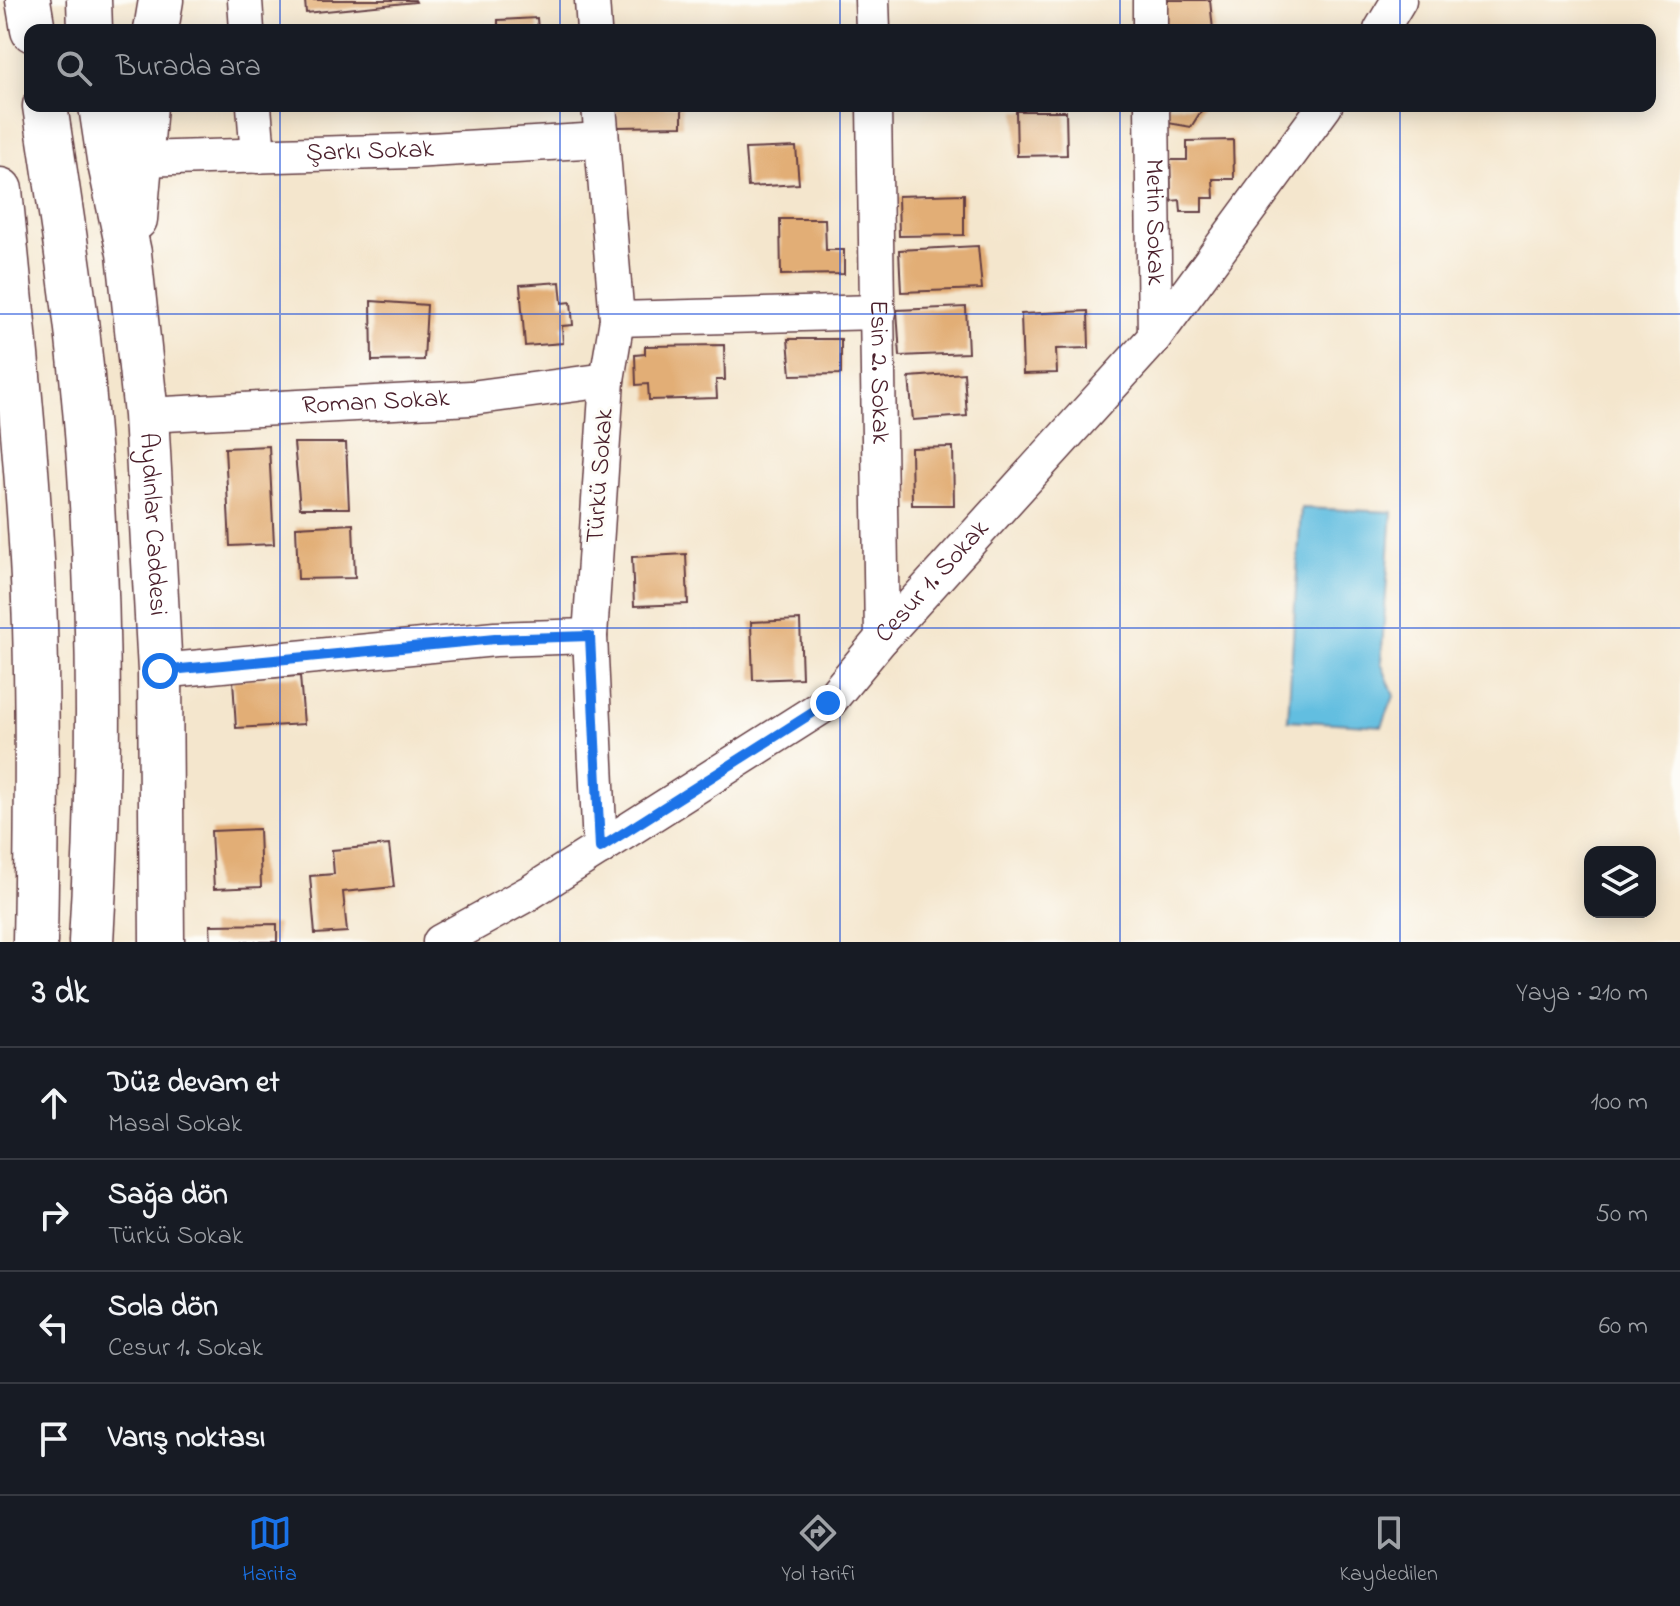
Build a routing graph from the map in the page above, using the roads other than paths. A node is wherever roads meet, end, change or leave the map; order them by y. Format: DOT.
graph roads {
  1 [pos="28,0"];
  2 [pos="89,0"];
  3 [pos="161,0"];
  4 [pos="245,0"];
  5 [pos="592,0"];
  6 [pos="872,0"];
  7 [pos="1150,0"];
  8 [pos="32,24"];
  9 [pos="90,24"];
  10 [pos="157,24"];
  11 [pos="247,24"];
  12 [pos="594,24"];
  13 [pos="873,24"];
  14 [pos="1150,24"];
  15 [pos="46,112"];
  16 [pos="102,112"];
  17 [pos="144,112"];
  18 [pos="254,112"];
  19 [pos="599,112"];
  20 [pos="874,112"];
  21 [pos="1152,112"];
  22 [pos="1321,112"];
  23 [pos="601,140"];
  24 [pos="258,156"];
  25 [pos="140,159"];
  26 [pos="0,190"];
  27 [pos="129,253"];
  28 [pos="879,312"];
  29 [pos="617,319"];
  30 [pos="1155,337"];
  31 [pos="607,380"];
  32 [pos="146,415"];
  33 [pos="590,636"];
  34 [pos="882,638"];
  35 [pos="160,671"];
  36 [pos="600,848"];
  37 [pos="35,942"];
  38 [pos="91,942"];
  39 [pos="162,942"];
  40 [pos="440,942"];
  1 -- 8 [label="main road"];
  2 -- 9 [label="main road"];
  3 -- 10 [label="main road"];
  4 -- 11 [label="street"];
  5 -- 12 [label="street"];
  6 -- 13 [label="street"];
  7 -- 14 [label="street"];
  15 -- 38 [label="main road"];
  16 -- 27 [label="main road"];
  17 -- 25 [label="main road"];
  18 -- 24 [label="street"];
  19 -- 23 [label="street, Türkü Sokak"];
  20 -- 28 [label="street, Esin 2. Sokak"];
  21 -- 30 [label="street, Metin Sokak"];
  22 -- 30 [label="street, Cesur 1. Sokak"];
  23 -- 24 [label="street, Şarkı Sokak"];
  23 -- 29 [label="street, Türkü Sokak"];
  24 -- 25 [label="street, Şarkı Sokak"];
  25 -- 27 [label="main road"];
  26 -- 37 [label="main road"];
  27 -- 32 [label="main road, Aydınlar Caddesi"];
  28 -- 29 [label="street"];
  28 -- 34 [label="street, Esin 2. Sokak"];
  29 -- 31 [label="street, Türkü Sokak"];
  30 -- 34 [label="street, Cesur 1. Sokak"];
  31 -- 32 [label="street, Roman Sokak"];
  31 -- 33 [label="street, Türkü Sokak"];
  32 -- 35 [label="main road, Aydınlar Caddesi"];
  33 -- 35 [label="street"];
  33 -- 36 [label="street, Türkü Sokak"];
  34 -- 36 [label="street, Cesur 1. Sokak"];
  35 -- 39 [label="main road, Aydınlar Caddesi"];
  36 -- 40 [label="street, Cesur 1. Sokak"];
}
